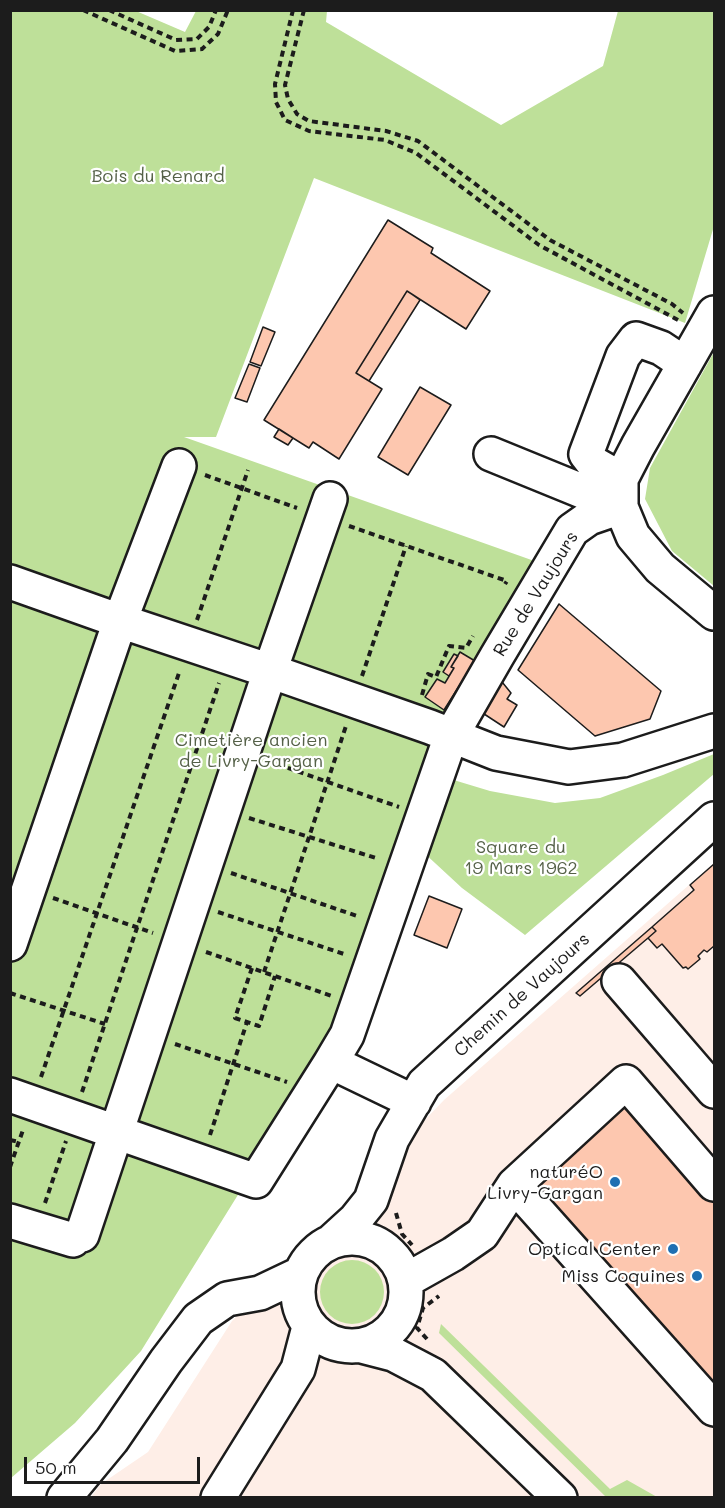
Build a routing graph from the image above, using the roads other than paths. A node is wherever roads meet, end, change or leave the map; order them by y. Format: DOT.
graph roads {
  1 [pos="707,326"];
  2 [pos="685,364"];
  3 [pos="491,454"];
  4 [pos="179,466"];
  5 [pos="621,493"];
  6 [pos="330,499"];
  7 [pos="10,582"];
  8 [pos="714,613"];
  9 [pos="120,621"];
  10 [pos="270,671"];
  11 [pos="714,731"];
  12 [pos="452,736"];
  13 [pos="714,819"];
  14 [pos="10,944"];
  15 [pos="619,981"];
  16 [pos="331,1062"];
  17 [pos="714,1091"];
  18 [pos="22,1099"];
  19 [pos="414,1101"];
  20 [pos="117,1132"];
  21 [pos="714,1184"];
  22 [pos="514,1185"];
  23 [pos="371,1200"];
  24 [pos="23,1225"];
  25 [pos="332,1241"];
  26 [pos="300,1274"];
  27 [pos="408,1278"];
  28 [pos="260,1293"];
  29 [pos="305,1318"];
  30 [pos="362,1346"];
  31 [pos="433,1375"];
  32 [pos="714,1409"];
  33 [pos="64,1497"];
  34 [pos="218,1497"];
  35 [pos="560,1497"];
  1 -- 2 [label="street"];
  2 -- 5 [label="street"];
  2 -- 5 [label="street"];
  3 -- 5 [label="street"];
  4 -- 9 [label="street"];
  5 -- 8 [label="street"];
  5 -- 12 [label="street, Rue de Vaujours"];
  6 -- 10 [label="street"];
  7 -- 9 [label="street"];
  9 -- 10 [label="street"];
  9 -- 14 [label="street"];
  10 -- 12 [label="street"];
  10 -- 20 [label="street"];
  11 -- 12 [label="street"];
  12 -- 16 [label="street, Rue de Vaujours"];
  13 -- 19 [label="street, Chemin de Vaujours"];
  15 -- 17 [label="street"];
  16 -- 19 [label="street"];
  16 -- 20 [label="street, Rue de Vaujours"];
  18 -- 20 [label="street"];
  19 -- 23 [label="street, Chemin de Vaujours"];
  20 -- 24 [label="street"];
  21 -- 22 [label="street"];
  22 -- 27 [label="street"];
  22 -- 32 [label="street"];
  23 -- 25 [label="street, Chemin de Vaujours"];
  23 -- 27 [label="street"];
  25 -- 26 [label="street"];
  25 -- 27 [label="street"];
  26 -- 28 [label="street"];
  26 -- 29 [label="street"];
  27 -- 30 [label="street"];
  27 -- 31 [label="street"];
  28 -- 29 [label="street"];
  28 -- 33 [label="street"];
  29 -- 30 [label="street"];
  29 -- 34 [label="street"];
  30 -- 31 [label="street"];
  31 -- 35 [label="street"];
}
